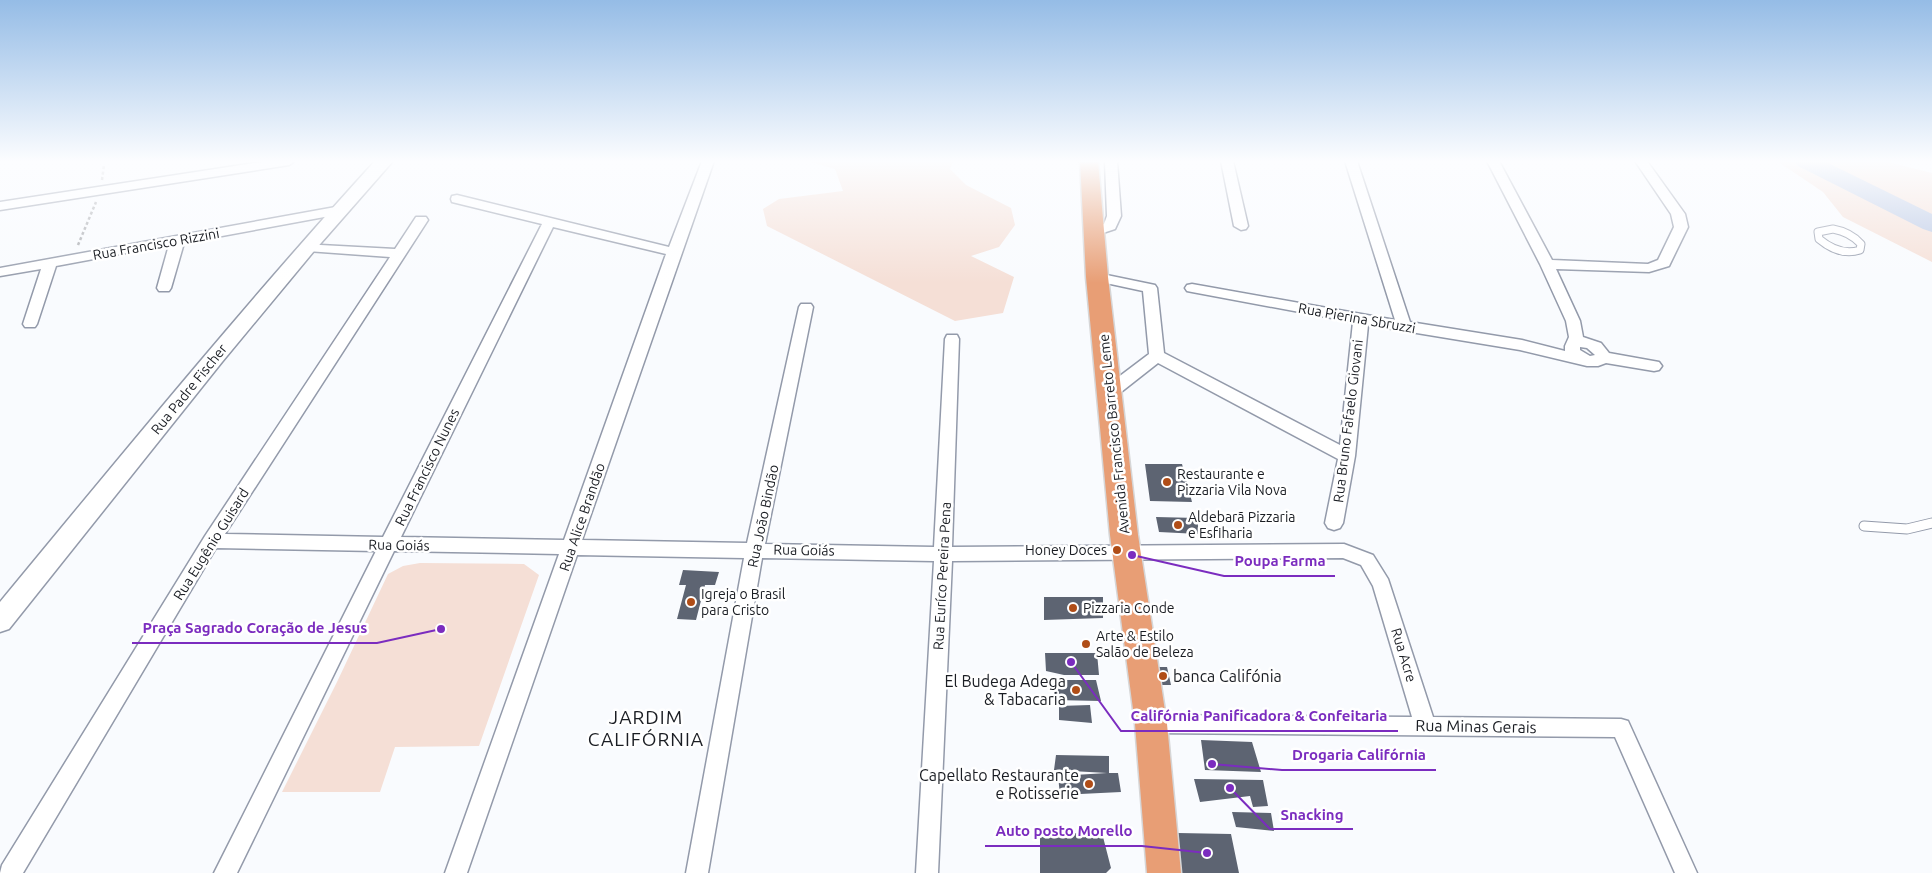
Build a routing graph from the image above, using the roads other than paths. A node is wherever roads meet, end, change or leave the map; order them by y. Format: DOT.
graph roads {
  1 [pos="29,202"];
  2 [pos="348,202"];
  3 [pos="468,202"];
  4 [pos="693,202"];
  5 [pos="1092,202"];
  6 [pos="1113,202"];
  7 [pos="1236,202"];
  8 [pos="1364,202"];
  9 [pos="1515,202"];
  10 [pos="1669,202"];
  11 [pos="0,206"];
  12 [pos="341,210"];
  13 [pos="421,220"];
  14 [pos="549,222"];
  15 [pos="1241,226"];
  16 [pos="1094,232"];
  17 [pos="178,239"];
  18 [pos="1858,240"];
  19 [pos="307,247"];
  20 [pos="674,252"];
  21 [pos="400,254"];
  22 [pos="50,263"];
  23 [pos="1548,264"];
  24 [pos="0,272"];
  25 [pos="1097,277"];
  26 [pos="164,288"];
  27 [pos="1192,288"];
  28 [pos="806,307"];
  29 [pos="1361,319"];
  30 [pos="1573,321"];
  31 [pos="30,324"];
  32 [pos="1404,326"];
  33 [pos="952,339"];
  34 [pos="1590,343"];
  35 [pos="1573,344"];
  36 [pos="1522,345"];
  37 [pos="1157,356"];
  38 [pos="1603,357"];
  39 [pos="1581,359"];
  40 [pos="1654,366"];
  41 [pos="1110,392"];
  42 [pos="1347,456"];
  43 [pos="1334,522"];
  44 [pos="1932,523"];
  45 [pos="1864,526"];
  46 [pos="211,541"];
  47 [pos="388,545"];
  48 [pos="572,546"];
  49 [pos="755,549"];
  50 [pos="1126,552"];
  51 [pos="943,554"];
  52 [pos="1382,584"];
  53 [pos="0,621"];
  54 [pos="1151,724"];
  55 [pos="1425,725"];
  56 [pos="10,873"];
  57 [pos="225,873"];
  58 [pos="456,873"];
  59 [pos="697,873"];
  60 [pos="927,873"];
  61 [pos="1164,873"];
  62 [pos="1686,873"];
  1 -- 11 [label="street"];
  2 -- 12 [label="main road, Rua Padre Fischer"];
  3 -- 14 [label="street"];
  4 -- 20 [label="street, Rua Alice Brandão"];
  5 -- 16 [label="main road, Avenida Francisco Barreto Leme"];
  6 -- 16 [label="street"];
  7 -- 15 [label="street"];
  8 -- 32 [label="street"];
  9 -- 23 [label="street"];
  10 -- 23 [label="street"];
  12 -- 17 [label="street, Rua Francisco Rizzini"];
  12 -- 19 [label="main road, Rua Padre Fischer"];
  13 -- 21 [label="street, Rua Eugênio Guisard"];
  14 -- 20 [label="street"];
  14 -- 47 [label="street, Rua Francisco Nunes"];
  16 -- 25 [label="main road, Avenida Francisco Barreto Leme"];
  17 -- 22 [label="street, Rua Francisco Rizzini"];
  17 -- 26 [label="street"];
  18 -- 18 [label="lane"];
  19 -- 21 [label="street"];
  19 -- 53 [label="main road, Rua Padre Fischer"];
  20 -- 48 [label="street, Rua Alice Brandão"];
  21 -- 46 [label="street, Rua Eugênio Guisard"];
  22 -- 24 [label="street, Rua Francisco Rizzini"];
  22 -- 31 [label="street"];
  23 -- 30 [label="street"];
  25 -- 37 [label="street"];
  25 -- 41 [label="main road, Avenida Francisco Barreto Leme"];
  27 -- 29 [label="street, Rua Pierina Sbruzzi"];
  28 -- 49 [label="street, Rua João Bindão"];
  29 -- 32 [label="street, Rua Pierina Sbruzzi"];
  29 -- 42 [label="street, Rua Bruno Fafaelo Giovani"];
  30 -- 34 [label="street"];
  30 -- 35 [label="street"];
  32 -- 36 [label="street, Rua Pierina Sbruzzi"];
  33 -- 51 [label="street, Rua Euríco Pereira Pena"];
  34 -- 35 [label="street, Rua Pierina Sbruzzi"];
  34 -- 38 [label="street"];
  35 -- 36 [label="street, Rua Pierina Sbruzzi"];
  35 -- 39 [label="street"];
  36 -- 39 [label="street, Rua Pierina Sbruzzi"];
  37 -- 41 [label="street"];
  37 -- 42 [label="street"];
  38 -- 39 [label="street, Rua Pierina Sbruzzi"];
  38 -- 40 [label="street"];
  41 -- 50 [label="main road, Avenida Francisco Barreto Leme"];
  42 -- 43 [label="street, Rua Bruno Fafaelo Giovani"];
  44 -- 45 [label="lane"];
  46 -- 47 [label="street, Rua Goiás"];
  46 -- 56 [label="street, Rua Eugênio Guisard"];
  47 -- 48 [label="street, Rua Goiás"];
  47 -- 57 [label="street, Rua Francisco Nunes"];
  48 -- 49 [label="street, Rua Goiás"];
  48 -- 58 [label="street, Rua Alice Brandão"];
  49 -- 51 [label="street, Rua Goiás"];
  49 -- 59 [label="street, Rua João Bindão"];
  50 -- 51 [label="street, Rua Goiás"];
  50 -- 52 [label="street, Rua Goiás"];
  50 -- 54 [label="main road, Avenida Francisco Barreto Leme"];
  51 -- 60 [label="street, Rua Euríco Pereira Pena"];
  52 -- 55 [label="street, Rua Acre"];
  54 -- 55 [label="street, Rua Minas Gerais"];
  54 -- 61 [label="main road, Avenida Francisco Barreto Leme"];
  55 -- 62 [label="street, Rua Minas Gerais"];
}
